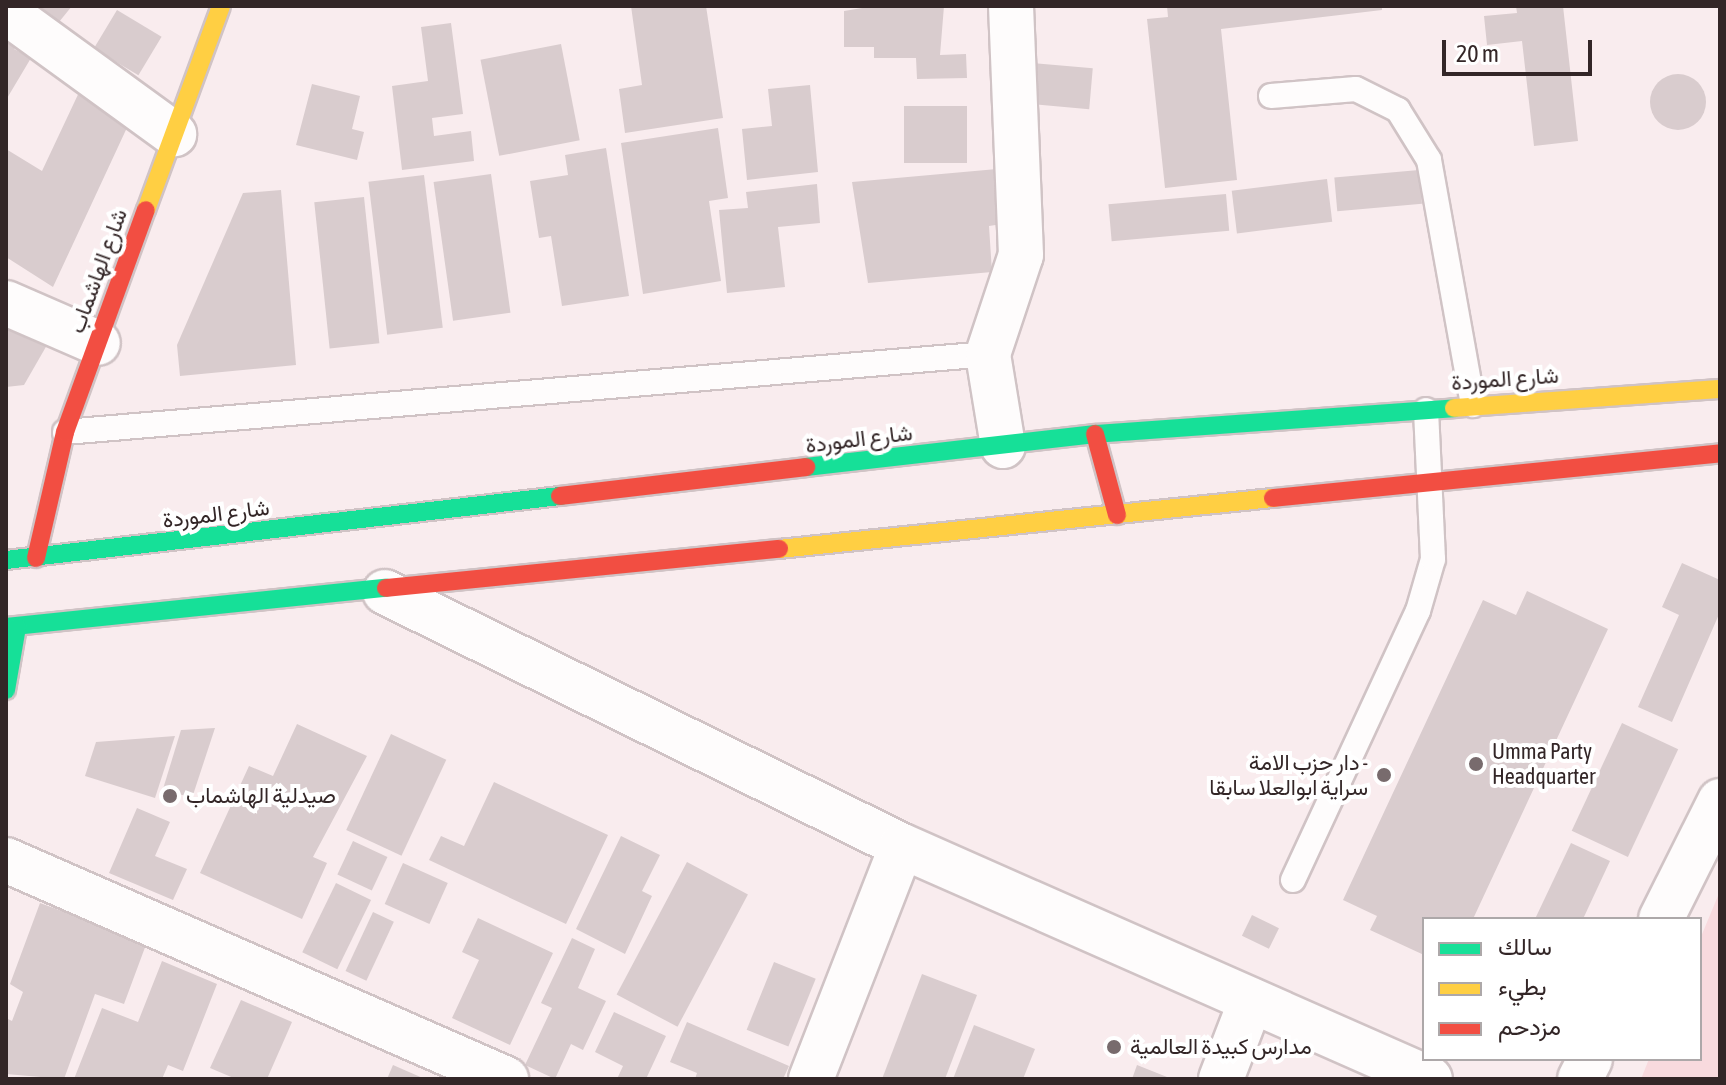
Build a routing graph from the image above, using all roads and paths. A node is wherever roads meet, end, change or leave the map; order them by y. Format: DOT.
graph roads {
  1 [pos="221,6"];
  2 [pos="1011,6"];
  3 [pos="6,12"];
  4 [pos="1271,96"];
  5 [pos="174,134"];
  6 [pos="6,303"];
  7 [pos="98,343"];
  8 [pos="988,354"];
  9 [pos="1720,389"];
  10 [pos="1473,405"];
  11 [pos="1426,410"];
  12 [pos="65,432"];
  13 [pos="1095,434"];
  14 [pos="1003,446"];
  15 [pos="1720,453"];
  16 [pos="1433,481"];
  17 [pos="1117,515"];
  18 [pos="36,558"];
  19 [pos="6,560"];
  20 [pos="385,592"];
  21 [pos="12,627"];
  22 [pos="6,690"];
  23 [pos="1720,801"];
  24 [pos="902,846"];
  25 [pos="6,860"];
  26 [pos="1293,880"];
  27 [pos="1662,917"];
  28 [pos="1251,1001"];
  29 [pos="1589,1061"];
  30 [pos="506,1079"];
  31 [pos="811,1079"];
  32 [pos="1221,1079"];
  33 [pos="1430,1079"];
  34 [pos="1580,1079"];
  1 -- 5 [label="main road, شارع الهاشماب"];
  2 -- 8 [label="street"];
  3 -- 5 [label="street"];
  4 -- 10 [label="lane"];
  5 -- 7 [label="main road, شارع الهاشماب"];
  6 -- 7 [label="street"];
  7 -- 12 [label="main road, شارع الهاشماب"];
  8 -- 12 [label="lane"];
  8 -- 14 [label="street"];
  9 -- 10 [label="main road, شارع الموردة"];
  10 -- 11 [label="main road, شارع الموردة"];
  11 -- 13 [label="main road, شارع الموردة"];
  11 -- 16 [label="lane"];
  12 -- 18 [label="main road, شارع الهاشماب"];
  13 -- 14 [label="main road, شارع الموردة"];
  13 -- 17 [label="main road"];
  14 -- 18 [label="main road, شارع الموردة"];
  15 -- 16 [label="main road"];
  16 -- 17 [label="main road"];
  16 -- 26 [label="lane"];
  17 -- 20 [label="main road"];
  18 -- 19 [label="main road, شارع الموردة"];
  20 -- 21 [label="main road"];
  20 -- 24 [label="street"];
  21 -- 22 [label="main road"];
  23 -- 27 [label="street"];
  24 -- 28 [label="street"];
  24 -- 31 [label="street"];
  25 -- 30 [label="street"];
  28 -- 32 [label="street"];
  28 -- 33 [label="street"];
  29 -- 34 [label="street"];
}
